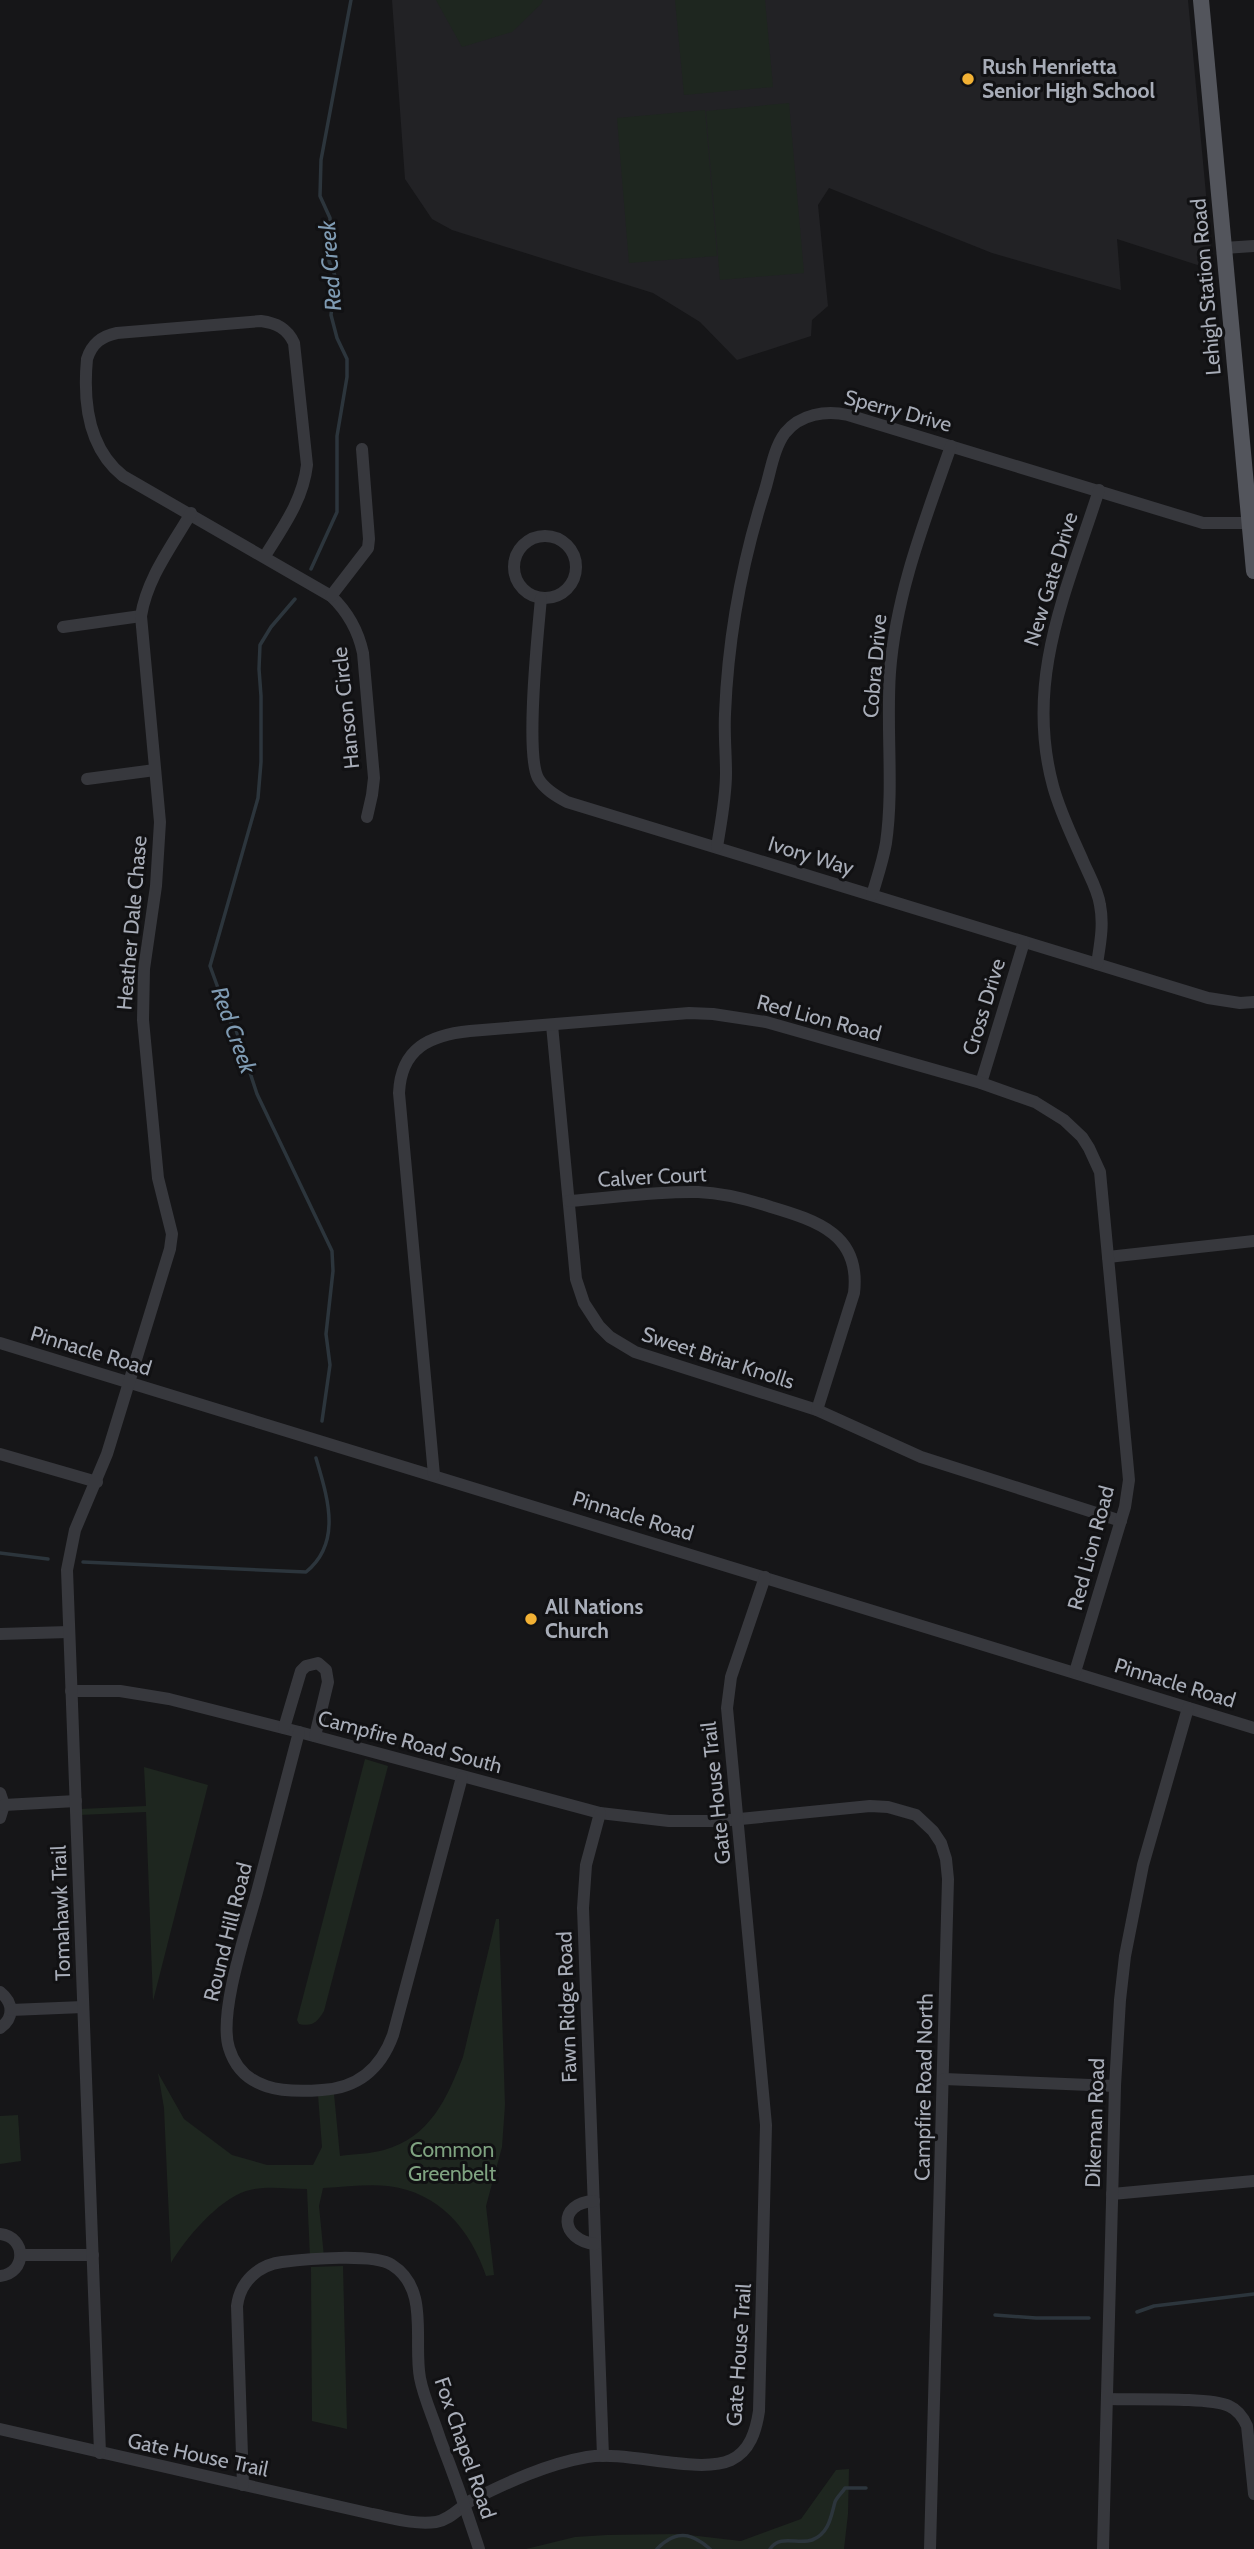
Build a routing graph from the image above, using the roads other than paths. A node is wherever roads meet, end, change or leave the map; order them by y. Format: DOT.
graph roads {
  1 [pos="1201,0"];
  2 [pos="1254,246"];
  3 [pos="1224,248"];
  4 [pos="951,446"];
  5 [pos="362,449"];
  6 [pos="1099,490"];
  7 [pos="191,513"];
  8 [pos="1250,523"];
  9 [pos="265,556"];
  10 [pos="1254,571"];
  11 [pos="331,596"];
  12 [pos="541,598"];
  13 [pos="141,616"];
  14 [pos="63,627"];
  15 [pos="155,770"];
  16 [pos="87,779"];
  17 [pos="367,817"];
  18 [pos="717,847"];
  19 [pos="872,895"];
  20 [pos="1024,942"];
  21 [pos="1097,964"];
  22 [pos="1254,1002"];
  23 [pos="552,1025"];
  24 [pos="981,1083"];
  25 [pos="569,1201"];
  26 [pos="1254,1241"];
  27 [pos="1108,1256"];
  28 [pos="0,1343"];
  29 [pos="129,1383"];
  30 [pos="817,1410"];
  31 [pos="0,1454"];
  32 [pos="434,1475"];
  33 [pos="97,1482"];
  34 [pos="1121,1521"];
  35 [pos="765,1577"];
  36 [pos="69,1632"];
  37 [pos="0,1634"];
  38 [pos="1075,1672"];
  39 [pos="71,1691"];
  40 [pos="1188,1708"];
  41 [pos="284,1728"];
  42 [pos="1254,1728"];
  43 [pos="299,1731"];
  44 [pos="315,1736"];
  45 [pos="462,1777"];
  46 [pos="76,1801"];
  47 [pos="1,1805"];
  48 [pos="600,1813"];
  49 [pos="739,1819"];
  50 [pos="0,1992"];
  51 [pos="83,2007"];
  52 [pos="12,2010"];
  53 [pos="0,2028"];
  54 [pos="944,2079"];
  55 [pos="1115,2085"];
  56 [pos="1254,2181"];
  57 [pos="1112,2194"];
  58 [pos="594,2201"];
  59 [pos="0,2234"];
  60 [pos="595,2244"];
  61 [pos="21,2255"];
  62 [pos="93,2255"];
  63 [pos="0,2276"];
  64 [pos="1108,2399"];
  65 [pos="0,2429"];
  66 [pos="100,2453"];
  67 [pos="603,2456"];
  68 [pos="243,2485"];
  69 [pos="1254,2494"];
  70 [pos="464,2504"];
  71 [pos="479,2549"];
  72 [pos="930,2549"];
  73 [pos="1103,2549"];
  1 -- 3 [label="main road, Lehigh Station Road"];
  2 -- 3 [label="street"];
  3 -- 8 [label="main road, Lehigh Station Road"];
  4 -- 6 [label="street, Sperry Drive"];
  4 -- 18 [label="street, Sperry Drive"];
  4 -- 19 [label="street, Cobra Drive"];
  5 -- 11 [label="street"];
  6 -- 8 [label="street, Sperry Drive"];
  6 -- 21 [label="street, New Gate Drive"];
  7 -- 9 [label="street"];
  7 -- 9 [label="street"];
  7 -- 13 [label="street, Heather Dale Chase"];
  8 -- 10 [label="main road, Lehigh Station Road"];
  9 -- 11 [label="street, Hanson Circle"];
  11 -- 17 [label="street, Hanson Circle"];
  12 -- 12 [label="street"];
  12 -- 18 [label="street, Ivory Way"];
  13 -- 14 [label="street"];
  13 -- 15 [label="street, Heather Dale Chase"];
  15 -- 16 [label="street"];
  15 -- 29 [label="street, Heather Dale Chase"];
  18 -- 19 [label="street, Ivory Way"];
  19 -- 20 [label="street, Ivory Way"];
  20 -- 21 [label="street, Ivory Way"];
  20 -- 24 [label="street, Cross Drive"];
  21 -- 22 [label="street, Ivory Way"];
  23 -- 24 [label="street, Red Lion Road"];
  23 -- 25 [label="street, Sweet Briar Knolls"];
  23 -- 32 [label="street, Red Lion Road"];
  24 -- 27 [label="street, Red Lion Road"];
  25 -- 30 [label="street, Sweet Briar Knolls"];
  25 -- 30 [label="street, Calver Court"];
  26 -- 27 [label="street"];
  27 -- 34 [label="street, Red Lion Road"];
  28 -- 29 [label="street, Pinnacle Road"];
  29 -- 32 [label="street, Pinnacle Road"];
  29 -- 33 [label="street, Tomahawk Trail"];
  30 -- 34 [label="street, Sweet Briar Knolls"];
  31 -- 33 [label="street"];
  32 -- 35 [label="street, Pinnacle Road"];
  33 -- 36 [label="street, Tomahawk Trail"];
  34 -- 38 [label="street, Red Lion Road"];
  35 -- 38 [label="street, Pinnacle Road"];
  35 -- 49 [label="street, Gate House Trail"];
  36 -- 37 [label="street"];
  36 -- 39 [label="street, Tomahawk Trail"];
  38 -- 40 [label="street, Pinnacle Road"];
  39 -- 41 [label="street, Campfire Road South"];
  39 -- 46 [label="street, Tomahawk Trail"];
  40 -- 42 [label="street, Pinnacle Road"];
  40 -- 55 [label="street, Dikeman Road"];
  41 -- 43 [label="street, Campfire Road South"];
  41 -- 44 [label="street"];
  43 -- 44 [label="street, Campfire Road South"];
  43 -- 45 [label="street, Round Hill Road"];
  44 -- 45 [label="street, Campfire Road South"];
  45 -- 48 [label="street, Campfire Road South"];
  46 -- 47 [label="street"];
  46 -- 51 [label="street, Tomahawk Trail"];
  48 -- 49 [label="street, Campfire Road South"];
  48 -- 58 [label="street, Fawn Ridge Road"];
  49 -- 54 [label="street, Campfire Road North"];
  49 -- 67 [label="street, Gate House Trail"];
  50 -- 52 [label="street"];
  51 -- 52 [label="street"];
  51 -- 62 [label="street, Tomahawk Trail"];
  52 -- 53 [label="street"];
  54 -- 55 [label="street"];
  54 -- 72 [label="street, Campfire Road North"];
  55 -- 57 [label="street, Dikeman Road"];
  56 -- 57 [label="street"];
  57 -- 64 [label="street, Dikeman Road"];
  58 -- 60 [label="street, Fawn Ridge Road"];
  58 -- 60 [label="street"];
  59 -- 61 [label="street"];
  60 -- 67 [label="street, Fawn Ridge Road"];
  61 -- 62 [label="street"];
  61 -- 63 [label="street"];
  62 -- 66 [label="street, Tomahawk Trail"];
  64 -- 69 [label="street"];
  64 -- 73 [label="street, Dikeman Road"];
  65 -- 66 [label="street, Gate House Trail"];
  66 -- 68 [label="street, Gate House Trail"];
  67 -- 70 [label="street, Gate House Trail"];
  68 -- 70 [label="street, Gate House Trail"];
  68 -- 70 [label="street, Fox Chapel Road"];
  70 -- 71 [label="street, Fox Chapel Road"];
}
